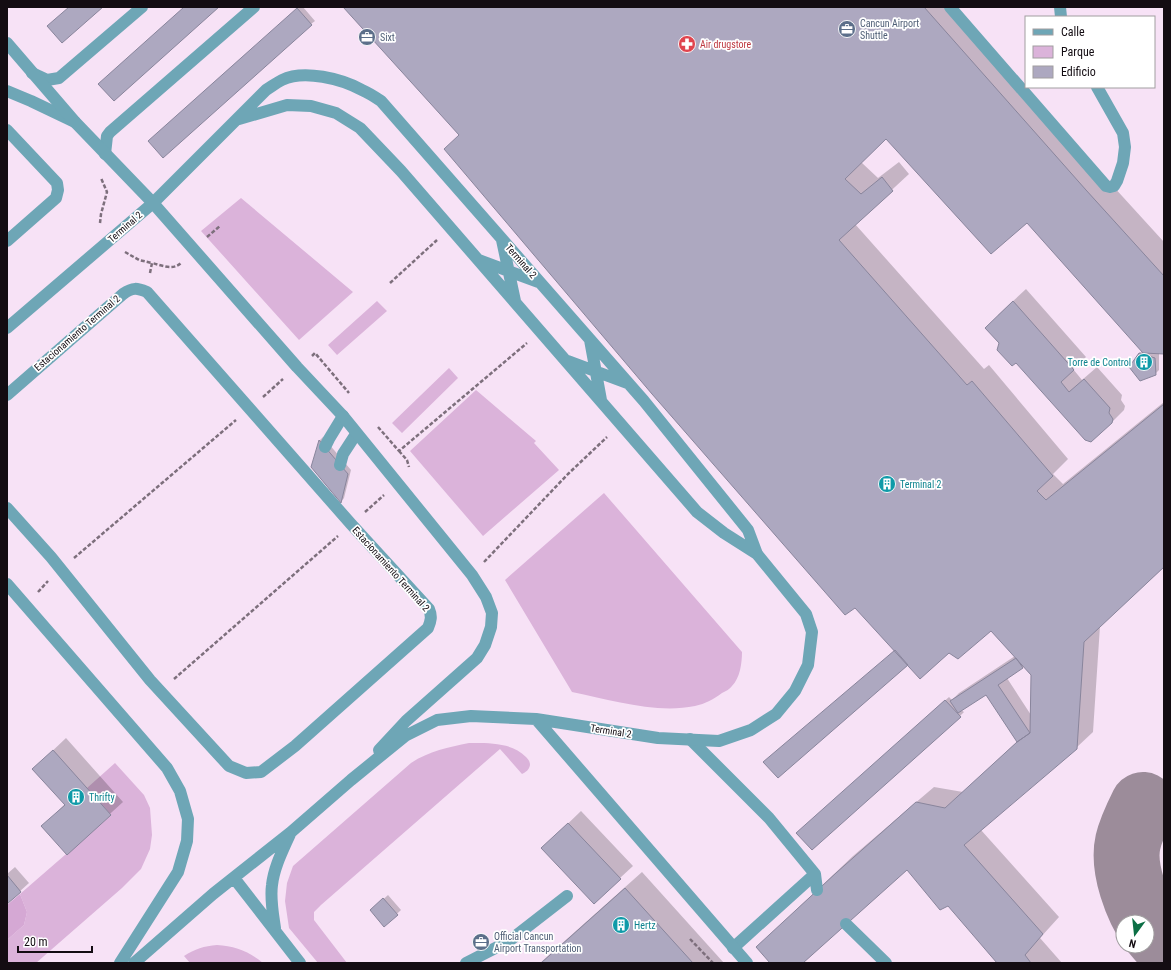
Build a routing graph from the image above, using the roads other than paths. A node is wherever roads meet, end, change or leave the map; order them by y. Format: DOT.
graph roads {
  1 [pos="142,7"];
  2 [pos="254,7"];
  3 [pos="950,7"];
  4 [pos="7,43"];
  5 [pos="32,73"];
  6 [pos="1099,88"];
  7 [pos="7,91"];
  8 [pos="238,119"];
  9 [pos="75,122"];
  10 [pos="7,130"];
  11 [pos="105,154"];
  12 [pos="153,203"];
  13 [pos="502,240"];
  14 [pos="7,241"];
  15 [pos="478,259"];
  16 [pos="509,271"];
  17 [pos="540,282"];
  18 [pos="515,302"];
  19 [pos="7,328"];
  20 [pos="590,339"];
  21 [pos="565,360"];
  22 [pos="596,371"];
  23 [pos="628,383"];
  24 [pos="7,395"];
  25 [pos="602,402"];
  26 [pos="342,416"];
  27 [pos="356,434"];
  28 [pos="326,447"];
  29 [pos="340,465"];
  30 [pos="7,508"];
  31 [pos="758,554"];
  32 [pos="7,584"];
  33 [pos="536,719"];
  34 [pos="690,739"];
  35 [pos="351,780"];
  36 [pos="290,833"];
  37 [pos="815,874"];
  38 [pos="234,878"];
  39 [pos="817,890"];
  40 [pos="567,896"];
  41 [pos="846,924"];
  42 [pos="275,930"];
  43 [pos="733,948"];
  44 [pos="120,963"];
  45 [pos="134,963"];
  46 [pos="300,963"];
  47 [pos="466,963"];
  48 [pos="747,963"];
  49 [pos="886,963"];
  1 -- 5 [label="street"];
  2 -- 11 [label="street"];
  3 -- 6 [label="street"];
  4 -- 5 [label="street"];
  5 -- 9 [label="street"];
  7 -- 9 [label="street"];
  8 -- 12 [label="street, Terminal 2"];
  8 -- 13 [label="street, Terminal 2"];
  8 -- 15 [label="street, Terminal 2"];
  9 -- 11 [label="street"];
  10 -- 14 [label="street"];
  11 -- 12 [label="street"];
  12 -- 19 [label="street, Terminal 2"];
  12 -- 26 [label="street"];
  13 -- 16 [label="street"];
  13 -- 17 [label="street, Terminal 2"];
  15 -- 16 [label="street"];
  15 -- 18 [label="street, Terminal 2"];
  16 -- 17 [label="street"];
  16 -- 18 [label="street"];
  17 -- 20 [label="street, Terminal 2"];
  18 -- 21 [label="street, Terminal 2"];
  20 -- 22 [label="street"];
  20 -- 23 [label="street, Terminal 2"];
  21 -- 22 [label="street"];
  21 -- 25 [label="street, Terminal 2"];
  22 -- 23 [label="street"];
  22 -- 25 [label="street"];
  23 -- 31 [label="street, Terminal 2"];
  24 -- 30 [label="street, Estacionamiento Terminal 2"];
  25 -- 31 [label="street, Terminal 2"];
  26 -- 27 [label="street"];
  26 -- 28 [label="street"];
  27 -- 29 [label="street"];
  27 -- 35 [label="street"];
  31 -- 34 [label="street, Terminal 2"];
  32 -- 44 [label="street"];
  33 -- 34 [label="street, Terminal 2"];
  33 -- 35 [label="street, Terminal 2"];
  33 -- 43 [label="street"];
  34 -- 37 [label="street"];
  35 -- 36 [label="street, Terminal 2"];
  36 -- 38 [label="street, Terminal 2"];
  36 -- 42 [label="street"];
  37 -- 39 [label="street"];
  37 -- 43 [label="street"];
  38 -- 42 [label="street"];
  38 -- 45 [label="street, Terminal 2"];
  40 -- 47 [label="street"];
  41 -- 49 [label="street"];
  42 -- 46 [label="street"];
  43 -- 48 [label="street"];
}
